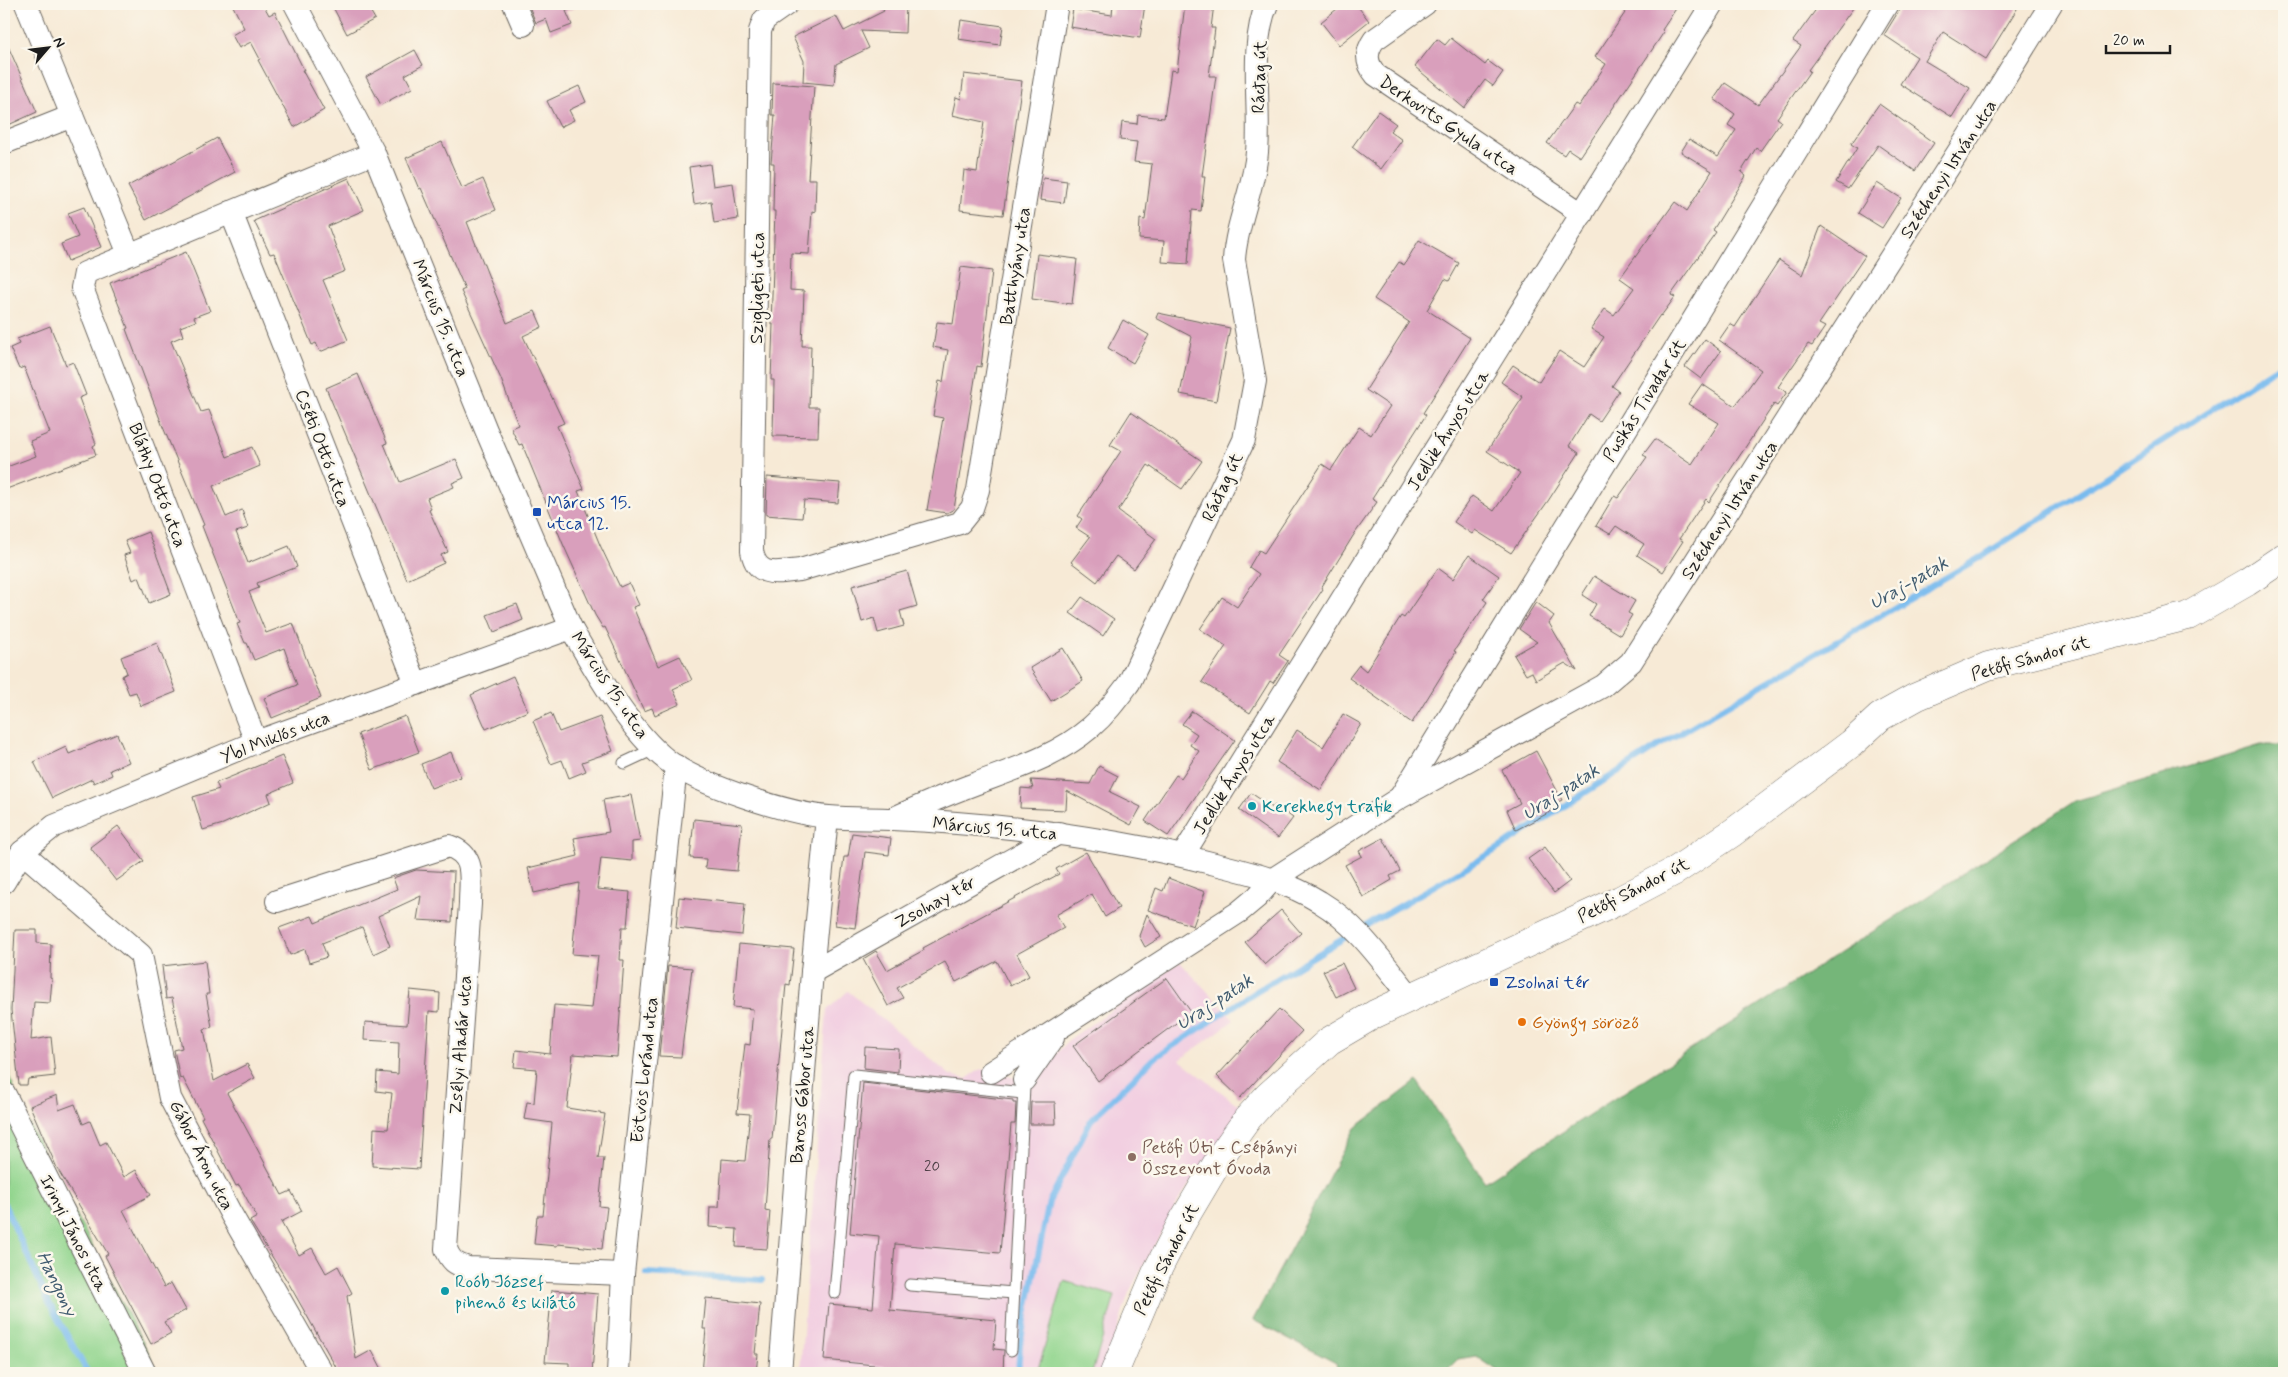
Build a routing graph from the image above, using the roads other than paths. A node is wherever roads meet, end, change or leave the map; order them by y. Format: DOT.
graph roads {
  1 [pos="26,4"];
  2 [pos="295,4"];
  3 [pos="514,4"];
  4 [pos="787,4"];
  5 [pos="1057,4"];
  6 [pos="1267,4"];
  7 [pos="1425,4"];
  8 [pos="1712,4"];
  9 [pos="1887,4"];
  10 [pos="2051,4"];
  11 [pos="522,25"];
  12 [pos="72,116"];
  13 [pos="4,143"];
  14 [pos="374,152"];
  15 [pos="231,212"];
  16 [pos="1582,214"];
  17 [pos="129,254"];
  18 [pos="960,524"];
  19 [pos="2284,557"];
  20 [pos="571,628"];
  21 [pos="416,684"];
  22 [pos="256,742"];
  23 [pos="654,749"];
  24 [pos="624,763"];
  25 [pos="676,766"];
  26 [pos="1401,797"];
  27 [pos="827,817"];
  28 [pos="893,819"];
  29 [pos="1059,833"];
  30 [pos="22,852"];
  31 [pos="1183,855"];
  32 [pos="1273,879"];
  33 [pos="4,882"];
  34 [pos="277,901"];
  35 [pos="812,972"];
  36 [pos="1411,996"];
  37 [pos="1061,1028"];
  38 [pos="991,1072"];
  39 [pos="964,1087"];
  40 [pos="1024,1087"];
  41 [pos="4,1092"];
  42 [pos="623,1274"];
  43 [pos="910,1285"];
  44 [pos="835,1293"];
  45 [pos="1014,1293"];
  46 [pos="1012,1350"];
  47 [pos="145,1373"];
  48 [pos="322,1373"];
  49 [pos="618,1373"];
  50 [pos="780,1373"];
  51 [pos="1114,1373"];
  1 -- 12 [label="street"];
  2 -- 14 [label="street, Március 15. utca"];
  3 -- 11 [label="street"];
  4 -- 18 [label="street, Szigligeti utca"];
  5 -- 18 [label="street, Batthyány utca"];
  6 -- 28 [label="street, Ráctag út"];
  7 -- 16 [label="street, Derkovits Gyula utca"];
  8 -- 16 [label="street, Jedlik Ányos utca"];
  9 -- 26 [label="street, Puskás Tivadar út"];
  10 -- 26 [label="street, Széchenyi István utca"];
  12 -- 13 [label="street"];
  12 -- 17 [label="street"];
  14 -- 15 [label="street"];
  14 -- 20 [label="street, Március 15. utca"];
  15 -- 17 [label="street"];
  15 -- 21 [label="street, Cséti Ottó utca"];
  16 -- 31 [label="street, Jedlik Ányos utca"];
  17 -- 22 [label="street, Bláthy Ottó utca"];
  19 -- 36 [label="street, Petőfi Sándor út"];
  20 -- 21 [label="street, Ybl Miklós utca"];
  20 -- 23 [label="street, Március 15. utca"];
  21 -- 22 [label="street, Ybl Miklós utca"];
  22 -- 30 [label="street, Ybl Miklós utca"];
  23 -- 24 [label="lane"];
  23 -- 25 [label="street, Március 15. utca"];
  25 -- 27 [label="street, Március 15. utca"];
  25 -- 42 [label="street, Eötvös Loránd utca"];
  26 -- 32 [label="street, Széchenyi István utca"];
  27 -- 28 [label="street, Március 15. utca"];
  27 -- 35 [label="street, Baross Gábor utca"];
  28 -- 29 [label="street, Március 15. utca"];
  29 -- 31 [label="street, Március 15. utca"];
  29 -- 35 [label="street, Zsolnay tér"];
  30 -- 33 [label="street, Ybl Miklós utca"];
  30 -- 48 [label="street, Gábor Áron utca"];
  31 -- 32 [label="street, Március 15. utca"];
  32 -- 36 [label="street, Március 15. utca"];
  32 -- 37 [label="street, Széchenyi István utca"];
  34 -- 42 [label="street, Zsélyi Aladár utca"];
  35 -- 50 [label="street, Baross Gábor utca"];
  36 -- 51 [label="street, Petőfi Sándor út"];
  37 -- 38 [label="street, Széchenyi István utca"];
  37 -- 40 [label="street"];
  38 -- 39 [label="lane"];
  39 -- 40 [label="lane"];
  39 -- 44 [label="lane"];
  40 -- 45 [label="lane"];
  41 -- 47 [label="street, Irinyi János utca"];
  42 -- 49 [label="street, Eötvös Loránd utca"];
  43 -- 45 [label="lane"];
  45 -- 46 [label="lane"];
}
